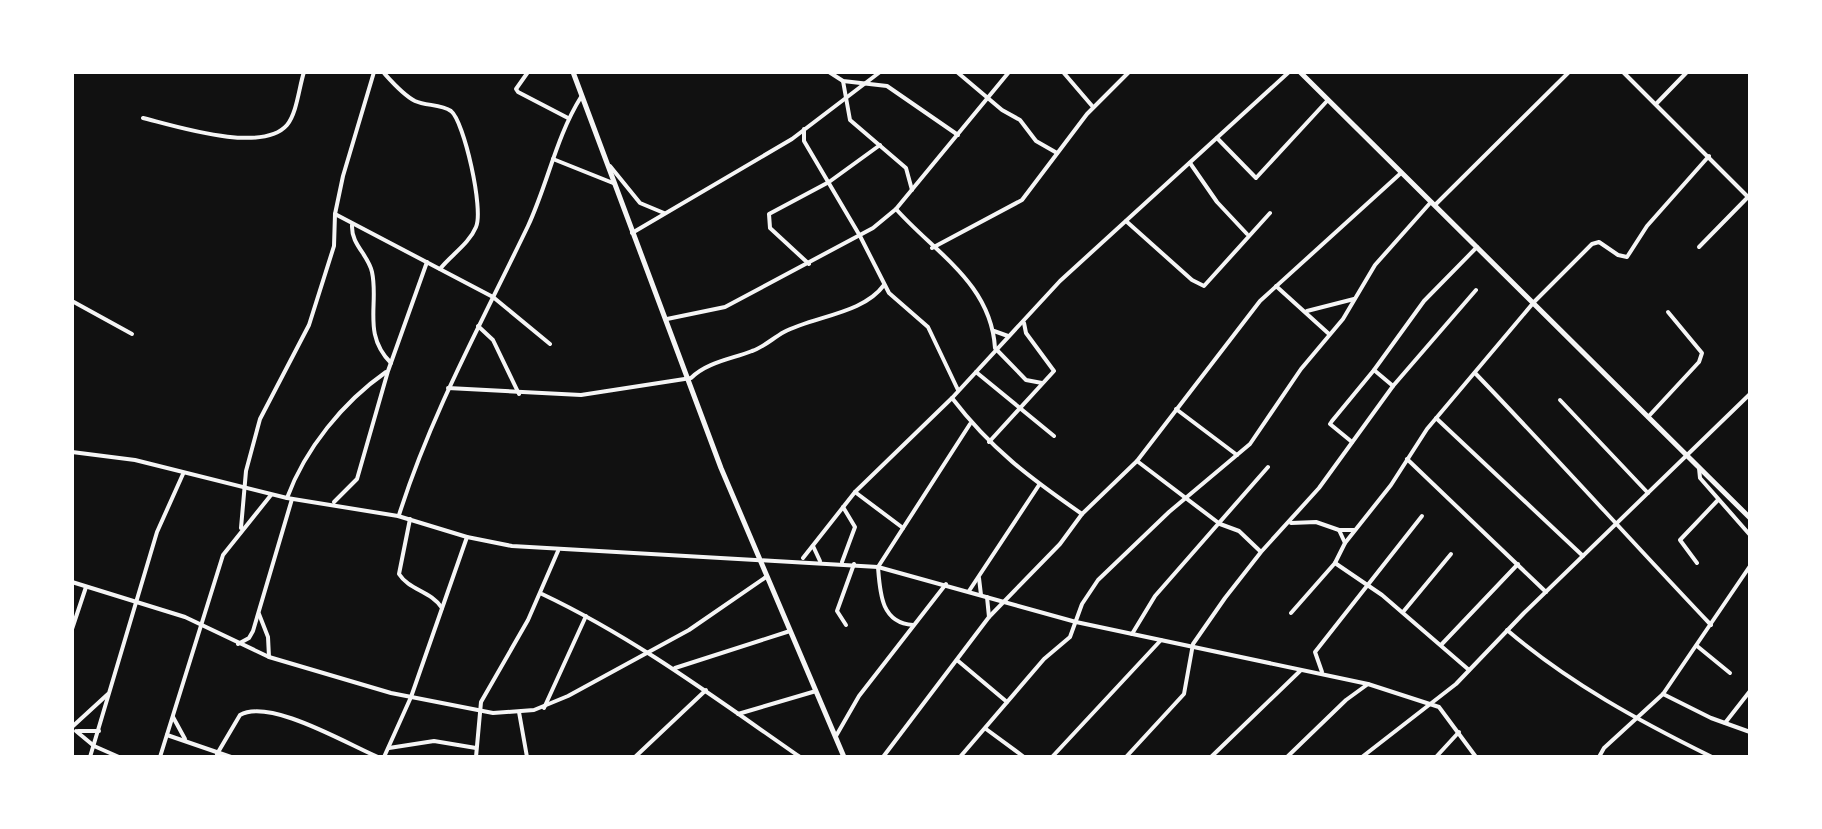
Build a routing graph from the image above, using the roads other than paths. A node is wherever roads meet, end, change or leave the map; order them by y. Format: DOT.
graph roads {
  1 [pos="304,72"];
  2 [pos="374,72"];
  3 [pos="383,72"];
  4 [pos="528,72"];
  5 [pos="573,72"];
  6 [pos="829,72"];
  7 [pos="880,72"];
  8 [pos="957,72"];
  9 [pos="1009,72"];
  10 [pos="1063,72"];
  11 [pos="1129,72"];
  12 [pos="1289,72"];
  13 [pos="1300,72"];
  14 [pos="1569,72"];
  15 [pos="1623,72"];
  16 [pos="1687,72"];
  17 [pos="843,81"];
  18 [pos="863,85"];
  19 [pos="581,97"];
  20 [pos="845,98"];
  21 [pos="988,98"];
  22 [pos="1327,101"];
  23 [pos="1656,104"];
  24 [pos="1093,107"];
  25 [pos="143,118"];
  26 [pos="568,118"];
  27 [pos="804,129"];
  28 [pos="958,135"];
  29 [pos="1217,138"];
  30 [pos="792,139"];
  31 [pos="880,145"];
  32 [pos="807,147"];
  33 [pos="1057,153"];
  34 [pos="1709,156"];
  35 [pos="553,159"];
  36 [pos="1190,163"];
  37 [pos="609,164"];
  38 [pos="1401,173"];
  39 [pos="829,182"];
  40 [pos="613,183"];
  41 [pos="912,190"];
  42 [pos="1749,197"];
  43 [pos="1433,204"];
  44 [pos="896,209"];
  45 [pos="664,213"];
  46 [pos="1270,213"];
  47 [pos="335,214"];
  48 [pos="1126,221"];
  49 [pos="352,225"];
  50 [pos="632,233"];
  51 [pos="1247,234"];
  52 [pos="860,236"];
  53 [pos="1477,247"];
  54 [pos="1699,247"];
  55 [pos="932,248"];
  56 [pos="427,262"];
  57 [pos="809,264"];
  58 [pos="440,269"];
  59 [pos="884,285"];
  60 [pos="1276,286"];
  61 [pos="1476,290"];
  62 [pos="878,293"];
  63 [pos="889,293"];
  64 [pos="493,297"];
  65 [pos="1354,299"];
  66 [pos="72,301"];
  67 [pos="1534,302"];
  68 [pos="1307,311"];
  69 [pos="1668,312"];
  70 [pos="667,319"];
  71 [pos="1024,322"];
  72 [pos="478,326"];
  73 [pos="994,331"];
  74 [pos="1015,331"];
  75 [pos="1026,333"];
  76 [pos="132,334"];
  77 [pos="1329,334"];
  78 [pos="1008,336"];
  79 [pos="550,344"];
  80 [pos="995,348"];
  81 [pos="391,363"];
  82 [pos="1374,370"];
  83 [pos="388,371"];
  84 [pos="975,371"];
  85 [pos="1474,373"];
  86 [pos="691,378"];
  87 [pos="1042,383"];
  88 [pos="1393,386"];
  89 [pos="448,388"];
  90 [pos="958,390"];
  91 [pos="519,394"];
  92 [pos="1748,397"];
  93 [pos="952,398"];
  94 [pos="1560,400"];
  95 [pos="1750,405"];
  96 [pos="1176,409"];
  97 [pos="1018,410"];
  98 [pos="1648,417"];
  99 [pos="1436,418"];
  100 [pos="970,424"];
  101 [pos="975,430"];
  102 [pos="967,434"];
  103 [pos="1054,436"];
  104 [pos="989,442"];
  105 [pos="1352,442"];
  106 [pos="72,452"];
  107 [pos="1237,455"];
  108 [pos="1688,457"];
  109 [pos="1407,459"];
  110 [pos="1137,461"];
  111 [pos="1268,467"];
  112 [pos="1699,468"];
  113 [pos="183,474"];
  114 [pos="1039,485"];
  115 [pos="245,487"];
  116 [pos="855,492"];
  117 [pos="1648,493"];
  118 [pos="271,495"];
  119 [pos="1186,497"];
  120 [pos="290,498"];
  121 [pos="1718,500"];
  122 [pos="332,503"];
  123 [pos="843,507"];
  124 [pos="1082,514"];
  125 [pos="398,516"];
  126 [pos="1422,516"];
  127 [pos="1750,518"];
  128 [pos="410,519"];
  129 [pos="1290,523"];
  130 [pos="1617,523"];
  131 [pos="1220,524"];
  132 [pos="241,528"];
  133 [pos="903,528"];
  134 [pos="1339,530"];
  135 [pos="1354,530"];
  136 [pos="1750,535"];
  137 [pos="467,537"];
  138 [pos="1345,543"];
  139 [pos="813,546"];
  140 [pos="558,551"];
  141 [pos="1261,552"];
  142 [pos="1451,554"];
  143 [pos="759,557"];
  144 [pos="1584,557"];
  145 [pos="801,560"];
  146 [pos="820,561"];
  147 [pos="842,562"];
  148 [pos="1335,563"];
  149 [pos="1697,563"];
  150 [pos="854,564"];
  151 [pos="1518,564"];
  152 [pos="1750,566"];
  153 [pos="878,567"];
  154 [pos="767,576"];
  155 [pos="979,578"];
  156 [pos="72,582"];
  157 [pos="1366,583"];
  158 [pos="946,584"];
  159 [pos="86,587"];
  160 [pos="969,591"];
  161 [pos="1546,592"];
  162 [pos="542,594"];
  163 [pos="984,596"];
  164 [pos="138,600"];
  165 [pos="1005,602"];
  166 [pos="442,608"];
  167 [pos="1079,611"];
  168 [pos="1403,612"];
  169 [pos="1291,613"];
  170 [pos="259,614"];
  171 [pos="586,616"];
  172 [pos="989,617"];
  173 [pos="1076,622"];
  174 [pos="1089,624"];
  175 [pos="200,625"];
  176 [pos="846,625"];
  177 [pos="913,625"];
  178 [pos="1711,625"];
  179 [pos="72,629"];
  180 [pos="1507,630"];
  181 [pos="790,631"];
  182 [pos="1132,634"];
  183 [pos="1161,640"];
  184 [pos="237,644"];
  185 [pos="1193,644"];
  186 [pos="1441,645"];
  187 [pos="1697,646"];
  188 [pos="651,653"];
  189 [pos="269,657"];
  190 [pos="957,660"];
  191 [pos="675,668"];
  192 [pos="1469,670"];
  193 [pos="1300,671"];
  194 [pos="1322,672"];
  195 [pos="1730,673"];
  196 [pos="1368,684"];
  197 [pos="706,690"];
  198 [pos="816,691"];
  199 [pos="1750,691"];
  200 [pos="110,692"];
  201 [pos="1663,694"];
  202 [pos="411,697"];
  203 [pos="1008,703"];
  204 [pos="1432,704"];
  205 [pos="544,708"];
  206 [pos="478,712"];
  207 [pos="519,712"];
  208 [pos="738,714"];
  209 [pos="173,717"];
  210 [pos="1636,719"];
  211 [pos="1725,723"];
  212 [pos="73,729"];
  213 [pos="986,729"];
  214 [pos="99,731"];
  215 [pos="1459,732"];
  216 [pos="1750,732"];
  217 [pos="167,735"];
  218 [pos="836,736"];
  219 [pos="186,740"];
  220 [pos="94,746"];
  221 [pos="389,748"];
  222 [pos="476,748"];
  223 [pos="217,754"];
  224 [pos="90,757"];
  225 [pos="119,757"];
  226 [pos="160,757"];
  227 [pos="231,757"];
  228 [pos="378,757"];
  229 [pos="384,757"];
  230 [pos="476,757"];
  231 [pos="527,757"];
  232 [pos="635,757"];
  233 [pos="800,757"];
  234 [pos="844,757"];
  235 [pos="883,757"];
  236 [pos="960,757"];
  237 [pos="1024,757"];
  238 [pos="1052,757"];
  239 [pos="1126,757"];
  240 [pos="1211,757"];
  241 [pos="1287,757"];
  242 [pos="1362,757"];
  243 [pos="1436,757"];
  244 [pos="1476,757"];
  245 [pos="1599,757"];
  246 [pos="1712,757"];
  1 -- 25 [label="street"];
  2 -- 47 [label="street"];
  3 -- 58 [label="street"];
  4 -- 26 [label="street"];
  5 -- 19 [label="street"];
  6 -- 17 [label="street"];
  7 -- 18 [label="street"];
  8 -- 21 [label="street"];
  9 -- 21 [label="street"];
  10 -- 24 [label="street"];
  11 -- 24 [label="street"];
  12 -- 29 [label="street"];
  13 -- 22 [label="street"];
  14 -- 43 [label="street"];
  15 -- 23 [label="street"];
  16 -- 23 [label="street"];
  17 -- 18 [label="street"];
  17 -- 20 [label="street"];
  18 -- 20 [label="street"];
  18 -- 28 [label="street"];
  19 -- 26 [label="street"];
  19 -- 37 [label="street"];
  20 -- 27 [label="street"];
  20 -- 31 [label="street"];
  21 -- 28 [label="street"];
  21 -- 33 [label="street"];
  22 -- 29 [label="street"];
  22 -- 38 [label="street"];
  23 -- 34 [label="street"];
  24 -- 33 [label="street"];
  26 -- 35 [label="street"];
  27 -- 30 [label="street"];
  27 -- 32 [label="street"];
  28 -- 41 [label="street"];
  29 -- 36 [label="street"];
  30 -- 32 [label="street"];
  30 -- 45 [label="street"];
  31 -- 39 [label="street"];
  31 -- 41 [label="street"];
  32 -- 39 [label="street"];
  33 -- 55 [label="street"];
  34 -- 42 [label="street"];
  34 -- 67 [label="street"];
  35 -- 40 [label="street"];
  35 -- 64 [label="street"];
  36 -- 48 [label="street"];
  36 -- 51 [label="street"];
  37 -- 40 [label="street"];
  37 -- 45 [label="street"];
  38 -- 43 [label="street"];
  38 -- 60 [label="street"];
  39 -- 52 [label="street"];
  39 -- 57 [label="street"];
  40 -- 50 [label="street"];
  41 -- 44 [label="street"];
  42 -- 54 [label="street"];
  43 -- 53 [label="street"];
  43 -- 65 [label="street"];
  44 -- 52 [label="street"];
  44 -- 55 [label="street"];
  45 -- 50 [label="street"];
  46 -- 51 [label="street"];
  47 -- 49 [label="street"];
  47 -- 115 [label="street"];
  48 -- 51 [label="street"];
  48 -- 71 [label="street"];
  49 -- 56 [label="street"];
  49 -- 81 [label="street"];
  50 -- 70 [label="street"];
  52 -- 57 [label="street"];
  52 -- 59 [label="street"];
  53 -- 67 [label="street"];
  53 -- 82 [label="street"];
  55 -- 73 [label="street"];
  56 -- 58 [label="street"];
  56 -- 81 [label="street"];
  57 -- 70 [label="street"];
  58 -- 64 [label="street"];
  59 -- 62 [label="street"];
  59 -- 63 [label="street"];
  60 -- 68 [label="street"];
  60 -- 96 [label="street"];
  61 -- 88 [label="street"];
  62 -- 63 [label="street"];
  62 -- 86 [label="street"];
  63 -- 90 [label="street"];
  64 -- 72 [label="street"];
  64 -- 79 [label="street"];
  65 -- 68 [label="street"];
  65 -- 77 [label="street"];
  66 -- 76 [label="street"];
  67 -- 85 [label="street"];
  67 -- 98 [label="street"];
  68 -- 77 [label="street"];
  69 -- 98 [label="street"];
  70 -- 86 [label="street"];
  71 -- 74 [label="street"];
  71 -- 75 [label="street"];
  72 -- 89 [label="street"];
  72 -- 91 [label="street"];
  73 -- 78 [label="street"];
  73 -- 80 [label="street"];
  74 -- 75 [label="street"];
  74 -- 78 [label="street"];
  75 -- 87 [label="street"];
  77 -- 107 [label="street"];
  78 -- 80 [label="street"];
  80 -- 84 [label="street"];
  80 -- 87 [label="street"];
  81 -- 83 [label="street"];
  82 -- 88 [label="street"];
  82 -- 105 [label="street"];
  83 -- 120 [label="street"];
  83 -- 122 [label="street"];
  84 -- 90 [label="street"];
  84 -- 97 [label="street"];
  85 -- 99 [label="street"];
  85 -- 130 [label="street"];
  86 -- 91 [label="street"];
  86 -- 143 [label="street"];
  87 -- 97 [label="street"];
  88 -- 105 [label="street"];
  89 -- 91 [label="street"];
  89 -- 125 [label="street"];
  90 -- 93 [label="street"];
  92 -- 95 [label="street"];
  92 -- 108 [label="street"];
  93 -- 100 [label="street"];
  93 -- 116 [label="street"];
  94 -- 117 [label="street"];
  96 -- 107 [label="street"];
  96 -- 110 [label="street"];
  97 -- 103 [label="street"];
  97 -- 104 [label="street"];
  98 -- 108 [label="street"];
  99 -- 109 [label="street"];
  99 -- 144 [label="street"];
  100 -- 101 [label="street"];
  100 -- 102 [label="street"];
  101 -- 102 [label="street"];
  101 -- 104 [label="street"];
  102 -- 133 [label="street"];
  104 -- 114 [label="street"];
  105 -- 129 [label="street"];
  106 -- 113 [label="street"];
  107 -- 119 [label="street"];
  108 -- 112 [label="street"];
  108 -- 117 [label="street"];
  109 -- 135 [label="street"];
  109 -- 151 [label="street"];
  110 -- 119 [label="street"];
  110 -- 124 [label="street"];
  111 -- 131 [label="street"];
  112 -- 121 [label="street"];
  112 -- 127 [label="street"];
  113 -- 115 [label="street"];
  113 -- 164 [label="street"];
  114 -- 124 [label="street"];
  114 -- 155 [label="street"];
  115 -- 118 [label="street"];
  115 -- 132 [label="street"];
  116 -- 123 [label="street"];
  116 -- 133 [label="street"];
  117 -- 130 [label="street"];
  118 -- 120 [label="street"];
  118 -- 132 [label="street"];
  119 -- 131 [label="street"];
  119 -- 167 [label="street"];
  120 -- 122 [label="street"];
  120 -- 170 [label="street"];
  121 -- 136 [label="street"];
  121 -- 149 [label="street"];
  122 -- 125 [label="street"];
  123 -- 139 [label="street"];
  123 -- 147 [label="street"];
  124 -- 165 [label="street"];
  125 -- 128 [label="street"];
  126 -- 157 [label="street"];
  128 -- 137 [label="street"];
  128 -- 166 [label="street"];
  129 -- 134 [label="street"];
  129 -- 141 [label="street"];
  130 -- 144 [label="street"];
  130 -- 178 [label="street"];
  131 -- 141 [label="street"];
  131 -- 182 [label="street"];
  132 -- 175 [label="street"];
  133 -- 153 [label="street"];
  134 -- 135 [label="street"];
  134 -- 138 [label="street"];
  135 -- 138 [label="street"];
  137 -- 140 [label="street"];
  137 -- 166 [label="street"];
  138 -- 148 [label="street"];
  139 -- 145 [label="street"];
  139 -- 146 [label="street"];
  140 -- 143 [label="street"];
  140 -- 162 [label="street"];
  141 -- 185 [label="street"];
  142 -- 168 [label="street"];
  143 -- 145 [label="street"];
  143 -- 154 [label="street"];
  144 -- 161 [label="street"];
  145 -- 146 [label="street"];
  146 -- 147 [label="street"];
  147 -- 150 [label="street"];
  148 -- 157 [label="street"];
  148 -- 169 [label="street"];
  150 -- 153 [label="street"];
  150 -- 176 [label="street"];
  151 -- 161 [label="street"];
  151 -- 186 [label="street"];
  152 -- 178 [label="street"];
  153 -- 158 [label="street"];
  153 -- 177 [label="street"];
  154 -- 181 [label="street"];
  154 -- 188 [label="street"];
  155 -- 160 [label="street"];
  155 -- 163 [label="street"];
  156 -- 159 [label="street"];
  157 -- 168 [label="street"];
  157 -- 194 [label="street"];
  158 -- 160 [label="street"];
  158 -- 177 [label="street"];
  159 -- 164 [label="street"];
  159 -- 179 [label="street"];
  160 -- 163 [label="street"];
  161 -- 180 [label="street"];
  162 -- 171 [label="street"];
  162 -- 206 [label="street"];
  163 -- 165 [label="street"];
  163 -- 172 [label="street"];
  164 -- 175 [label="street"];
  164 -- 200 [label="street"];
  165 -- 172 [label="street"];
  165 -- 173 [label="street"];
  166 -- 202 [label="street"];
  167 -- 173 [label="street"];
  167 -- 174 [label="street"];
  168 -- 186 [label="street"];
  170 -- 184 [label="street"];
  170 -- 189 [label="street"];
  171 -- 188 [label="street"];
  171 -- 205 [label="street"];
  172 -- 190 [label="street"];
  173 -- 174 [label="street"];
  173 -- 203 [label="street"];
  174 -- 182 [label="street"];
  175 -- 184 [label="street"];
  175 -- 209 [label="street"];
  177 -- 218 [label="street"];
  178 -- 187 [label="street"];
  180 -- 192 [label="street"];
  180 -- 210 [label="street"];
  181 -- 191 [label="street"];
  181 -- 198 [label="street"];
  182 -- 183 [label="street"];
  183 -- 185 [label="street"];
  183 -- 238 [label="street"];
  184 -- 189 [label="street"];
  185 -- 193 [label="street"];
  185 -- 239 [label="street"];
  186 -- 192 [label="street"];
  187 -- 195 [label="street"];
  187 -- 201 [label="street"];
  188 -- 191 [label="street"];
  188 -- 205 [label="street"];
  189 -- 202 [label="street"];
  190 -- 203 [label="street"];
  190 -- 235 [label="street"];
  191 -- 197 [label="street"];
  192 -- 204 [label="street"];
  193 -- 194 [label="street"];
  193 -- 240 [label="street"];
  194 -- 196 [label="street"];
  196 -- 204 [label="street"];
  196 -- 241 [label="street"];
  197 -- 208 [label="street"];
  197 -- 232 [label="street"];
  198 -- 208 [label="street"];
  198 -- 218 [label="street"];
  199 -- 211 [label="street"];
  200 -- 212 [label="street"];
  200 -- 214 [label="street"];
  201 -- 210 [label="street"];
  201 -- 211 [label="street"];
  202 -- 206 [label="street"];
  202 -- 221 [label="street"];
  203 -- 213 [label="street"];
  204 -- 215 [label="street"];
  204 -- 242 [label="street"];
  205 -- 207 [label="street"];
  206 -- 207 [label="street"];
  206 -- 222 [label="street"];
  207 -- 231 [label="street"];
  208 -- 233 [label="street"];
  209 -- 217 [label="street"];
  209 -- 219 [label="street"];
  210 -- 245 [label="street"];
  210 -- 246 [label="street"];
  211 -- 216 [label="street"];
  212 -- 214 [label="street"];
  212 -- 220 [label="street"];
  213 -- 236 [label="street"];
  213 -- 237 [label="street"];
  214 -- 220 [label="street"];
  215 -- 243 [label="street"];
  215 -- 244 [label="street"];
  217 -- 219 [label="street"];
  217 -- 226 [label="street"];
  218 -- 234 [label="street"];
  219 -- 223 [label="street"];
  220 -- 224 [label="street"];
  220 -- 225 [label="street"];
  221 -- 222 [label="street"];
  221 -- 229 [label="street"];
  222 -- 230 [label="street"];
  223 -- 227 [label="street"];
  223 -- 228 [label="street"];
}
